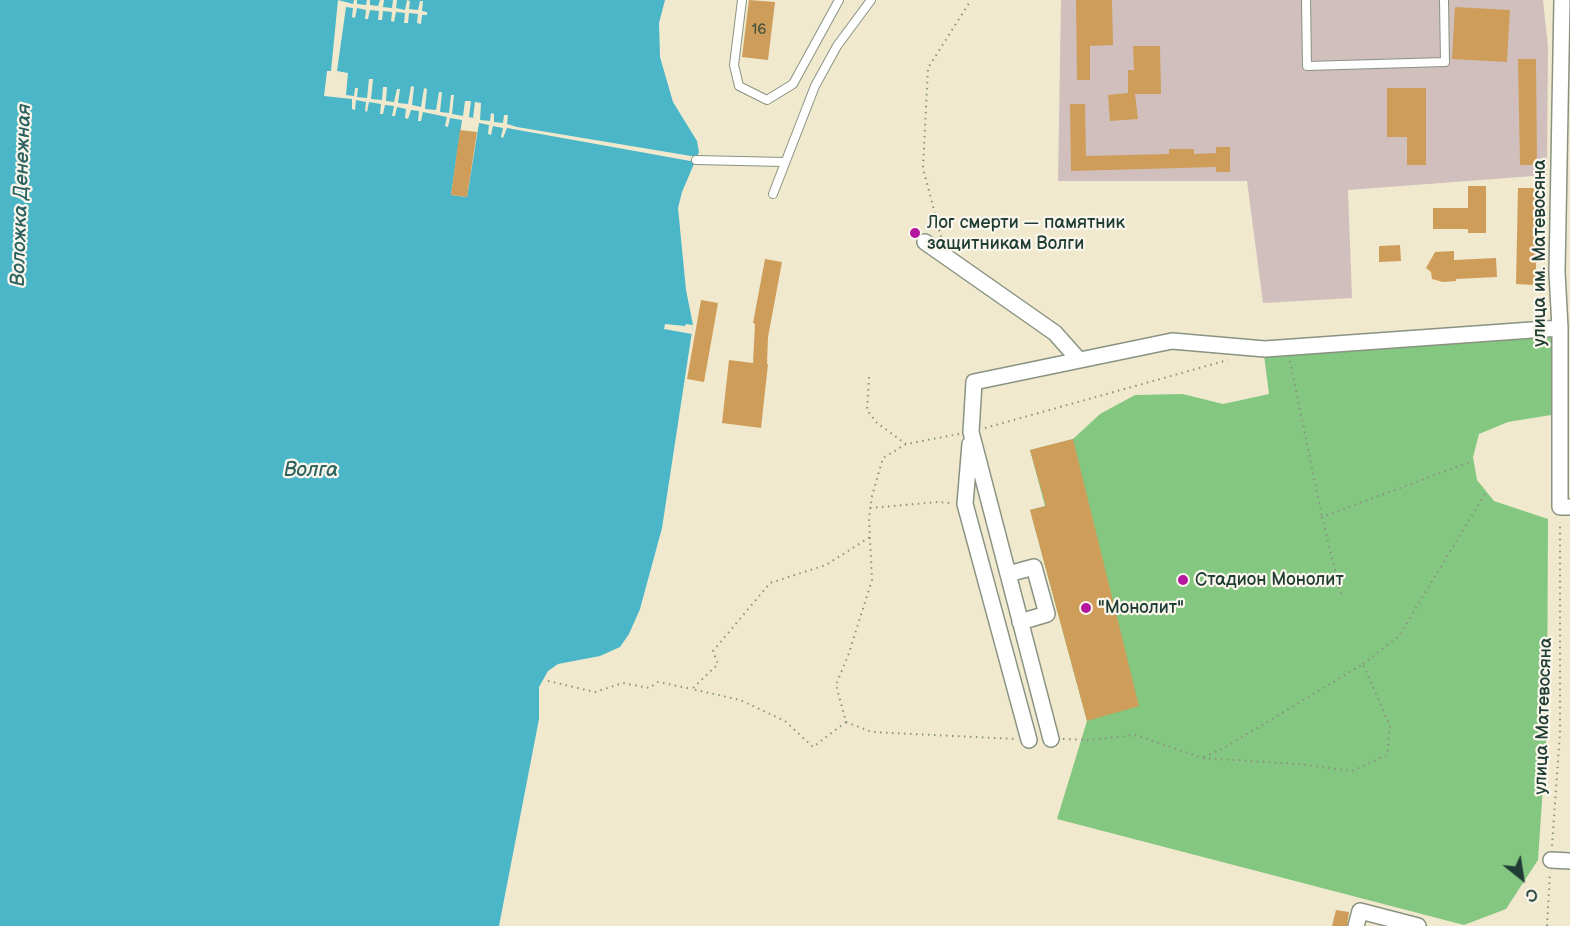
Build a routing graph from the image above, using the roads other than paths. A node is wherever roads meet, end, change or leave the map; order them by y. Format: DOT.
graph roads {
  1 [pos="742,0"];
  2 [pos="839,0"];
  3 [pos="871,0"];
  4 [pos="1306,0"];
  5 [pos="1444,0"];
  6 [pos="1562,0"];
  7 [pos="1565,133"];
  8 [pos="696,160"];
  9 [pos="784,162"];
  10 [pos="772,194"];
  11 [pos="925,242"];
  12 [pos="1564,272"];
  13 [pos="1560,328"];
  14 [pos="1079,360"];
  15 [pos="1565,407"];
  16 [pos="971,432"];
  17 [pos="988,497"];
  18 [pos="965,504"];
  19 [pos="1565,507"];
  20 [pos="1008,574"];
  21 [pos="1040,591"];
  22 [pos="1014,598"];
  23 [pos="1020,622"];
  24 [pos="1051,739"];
  25 [pos="1029,740"];
  26 [pos="1551,860"];
  27 [pos="1570,861"];
  28 [pos="1356,926"];
  29 [pos="1418,926"];
  1 -- 2 [label="lane"];
  3 -- 9 [label="lane"];
  4 -- 5 [label="lane"];
  6 -- 7 [label="street, улица им. Матевосяна"];
  7 -- 12 [label="street, улица им. Матевосяна"];
  8 -- 9 [label="lane"];
  9 -- 10 [label="lane"];
  11 -- 14 [label="street"];
  12 -- 13 [label="street, улица им. Матевосяна"];
  13 -- 14 [label="street"];
  13 -- 15 [label="street, улица им. Матевосяна"];
  14 -- 16 [label="street"];
  15 -- 19 [label="street, улица им. Матевосяна"];
  16 -- 17 [label="street"];
  16 -- 18 [label="street"];
  17 -- 18 [label="street"];
  17 -- 20 [label="street"];
  18 -- 25 [label="street"];
  20 -- 21 [label="street"];
  20 -- 22 [label="street"];
  21 -- 22 [label="street"];
  21 -- 23 [label="street"];
  22 -- 23 [label="street"];
  23 -- 24 [label="street"];
  26 -- 27 [label="street"];
  28 -- 29 [label="street"];
}
